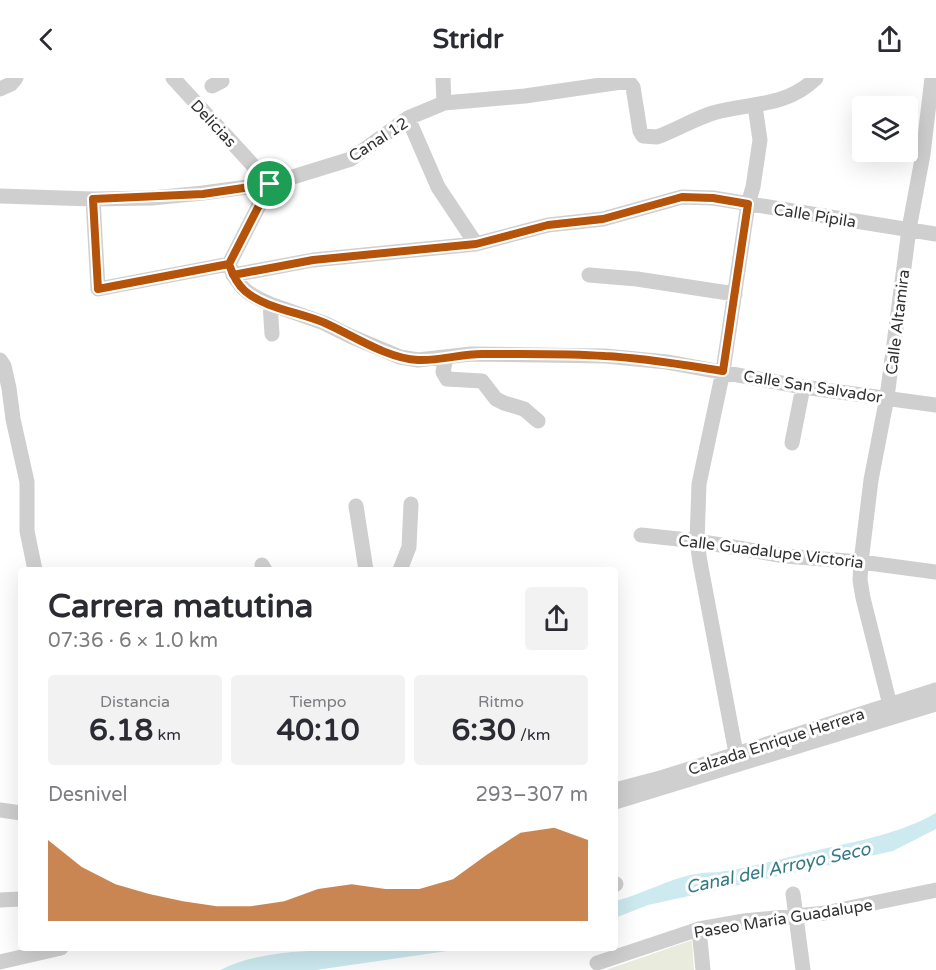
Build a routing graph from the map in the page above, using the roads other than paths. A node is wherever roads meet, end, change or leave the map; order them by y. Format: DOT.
graph roads {
  1 [pos="16,78"];
  2 [pos="443,78"];
  3 [pos="816,78"];
  4 [pos="932,78"];
  5 [pos="178,83"];
  6 [pos="0,89"];
  7 [pos="444,103"];
  8 [pos="755,106"];
  9 [pos="408,118"];
  10 [pos="270,184"];
  11 [pos="0,196"];
  12 [pos="93,199"];
  13 [pos="748,204"];
  14 [pos="909,230"];
  15 [pos="936,234"];
  16 [pos="476,244"];
  17 [pos="231,269"];
  18 [pos="589,275"];
  19 [pos="735,294"];
  20 [pos="270,304"];
  21 [pos="272,334"];
  22 [pos="446,357"];
  23 [pos="0,360"];
  24 [pos="723,371"];
  25 [pos="803,387"];
  26 [pos="887,397"];
  27 [pos="936,405"];
  28 [pos="533,417"];
  29 [pos="792,443"];
  30 [pos="411,504"];
  31 [pos="356,506"];
  32 [pos="641,535"];
  33 [pos="697,541"];
  34 [pos="861,562"];
  35 [pos="34,567"];
  36 [pos="366,567"];
  37 [pos="401,567"];
  38 [pos="936,572"];
  39 [pos="936,690"];
  40 [pos="936,704"];
  41 [pos="890,705"];
  42 [pos="737,759"];
  43 [pos="618,789"];
  44 [pos="618,801"];
  45 [pos="0,810"];
  46 [pos="18,813"];
  47 [pos="0,817"];
  48 [pos="18,820"];
  49 [pos="936,890"];
  50 [pos="793,894"];
  51 [pos="18,899"];
  52 [pos="0,900"];
  53 [pos="796,916"];
  54 [pos="699,929"];
  55 [pos="48,951"];
  56 [pos="597,960"];
  57 [pos="0,962"];
  58 [pos="703,970"];
  59 [pos="803,970"];
  1 -- 6 [label="street"];
  2 -- 7 [label="street"];
  3 -- 8 [label="street"];
  4 -- 14 [label="street, Calle Altamira"];
  5 -- 10 [label="street, Delicias"];
  7 -- 8 [label="street, Canal 12"];
  7 -- 9 [label="street, Canal 12"];
  8 -- 13 [label="street"];
  9 -- 10 [label="street, Canal 12"];
  9 -- 16 [label="street"];
  10 -- 12 [label="street, Canal 12"];
  10 -- 17 [label="street"];
  11 -- 12 [label="street, Canal 12"];
  12 -- 17 [label="street, Calle Pípila"];
  13 -- 14 [label="street, Calle Pípila"];
  13 -- 16 [label="street, Calle Pípila"];
  13 -- 19 [label="street"];
  14 -- 15 [label="street, Calle Pípila"];
  14 -- 26 [label="street, Calle Altamira"];
  16 -- 17 [label="street, Calle Pípila"];
  17 -- 20 [label="street, Calle San Salvador"];
  18 -- 19 [label="street"];
  19 -- 24 [label="street"];
  20 -- 21 [label="street"];
  20 -- 22 [label="street, Calle San Salvador"];
  22 -- 24 [label="street, Calle San Salvador"];
  22 -- 28 [label="street"];
  23 -- 35 [label="street"];
  24 -- 25 [label="street, Calle San Salvador"];
  24 -- 33 [label="street"];
  25 -- 26 [label="street, Calle San Salvador"];
  25 -- 29 [label="street"];
  26 -- 27 [label="street, Calle San Salvador"];
  26 -- 34 [label="street, Calle Altamira"];
  30 -- 37 [label="street"];
  31 -- 36 [label="street"];
  32 -- 33 [label="street, Calle Guadalupe Victoria"];
  33 -- 34 [label="street, Calle Guadalupe Victoria"];
  33 -- 42 [label="street"];
  34 -- 38 [label="street, Calle Guadalupe Victoria"];
  34 -- 41 [label="street, Calle Altamira"];
  39 -- 41 [label="street, Calzada Enrique Herrera"];
  40 -- 42 [label="street, Calzada Enrique Herrera"];
  41 -- 42 [label="street, Calzada Enrique Herrera"];
  42 -- 43 [label="street, Calzada Enrique Herrera"];
  42 -- 44 [label="street, Calzada Enrique Herrera"];
  45 -- 46 [label="street"];
  47 -- 48 [label="street"];
  49 -- 53 [label="street, Paseo María Guadalupe"];
  50 -- 53 [label="street"];
  51 -- 52 [label="street"];
  53 -- 54 [label="street, Paseo María Guadalupe"];
  53 -- 59 [label="street"];
  54 -- 56 [label="street, Paseo María Guadalupe"];
  54 -- 58 [label="street"];
  55 -- 57 [label="street"];
}
